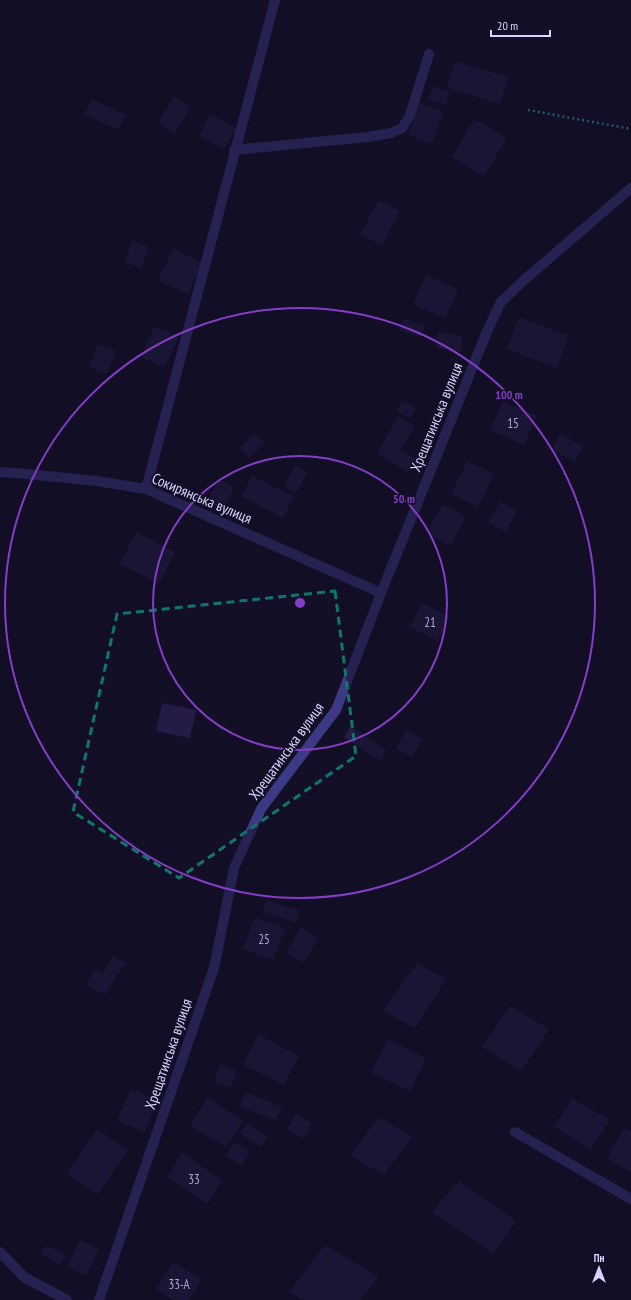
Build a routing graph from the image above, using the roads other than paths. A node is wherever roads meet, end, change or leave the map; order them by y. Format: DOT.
graph roads {
  1 [pos="275,0"];
  2 [pos="430,54"];
  3 [pos="234,150"];
  4 [pos="631,188"];
  5 [pos="0,472"];
  6 [pos="146,489"];
  7 [pos="381,592"];
  8 [pos="515,1132"];
  9 [pos="631,1199"];
  10 [pos="0,1252"];
  11 [pos="67,1300"];
  12 [pos="99,1300"];
  1 -- 3 [label="street"];
  2 -- 3 [label="street"];
  3 -- 6 [label="street"];
  4 -- 7 [label="street, Хрещатинська вулиця"];
  5 -- 6 [label="street, Сокирянська вулиця"];
  6 -- 7 [label="street, Сокирянська вулиця"];
  7 -- 12 [label="street, Хрещатинська вулиця"];
  8 -- 9 [label="street"];
  10 -- 11 [label="street"];
}
